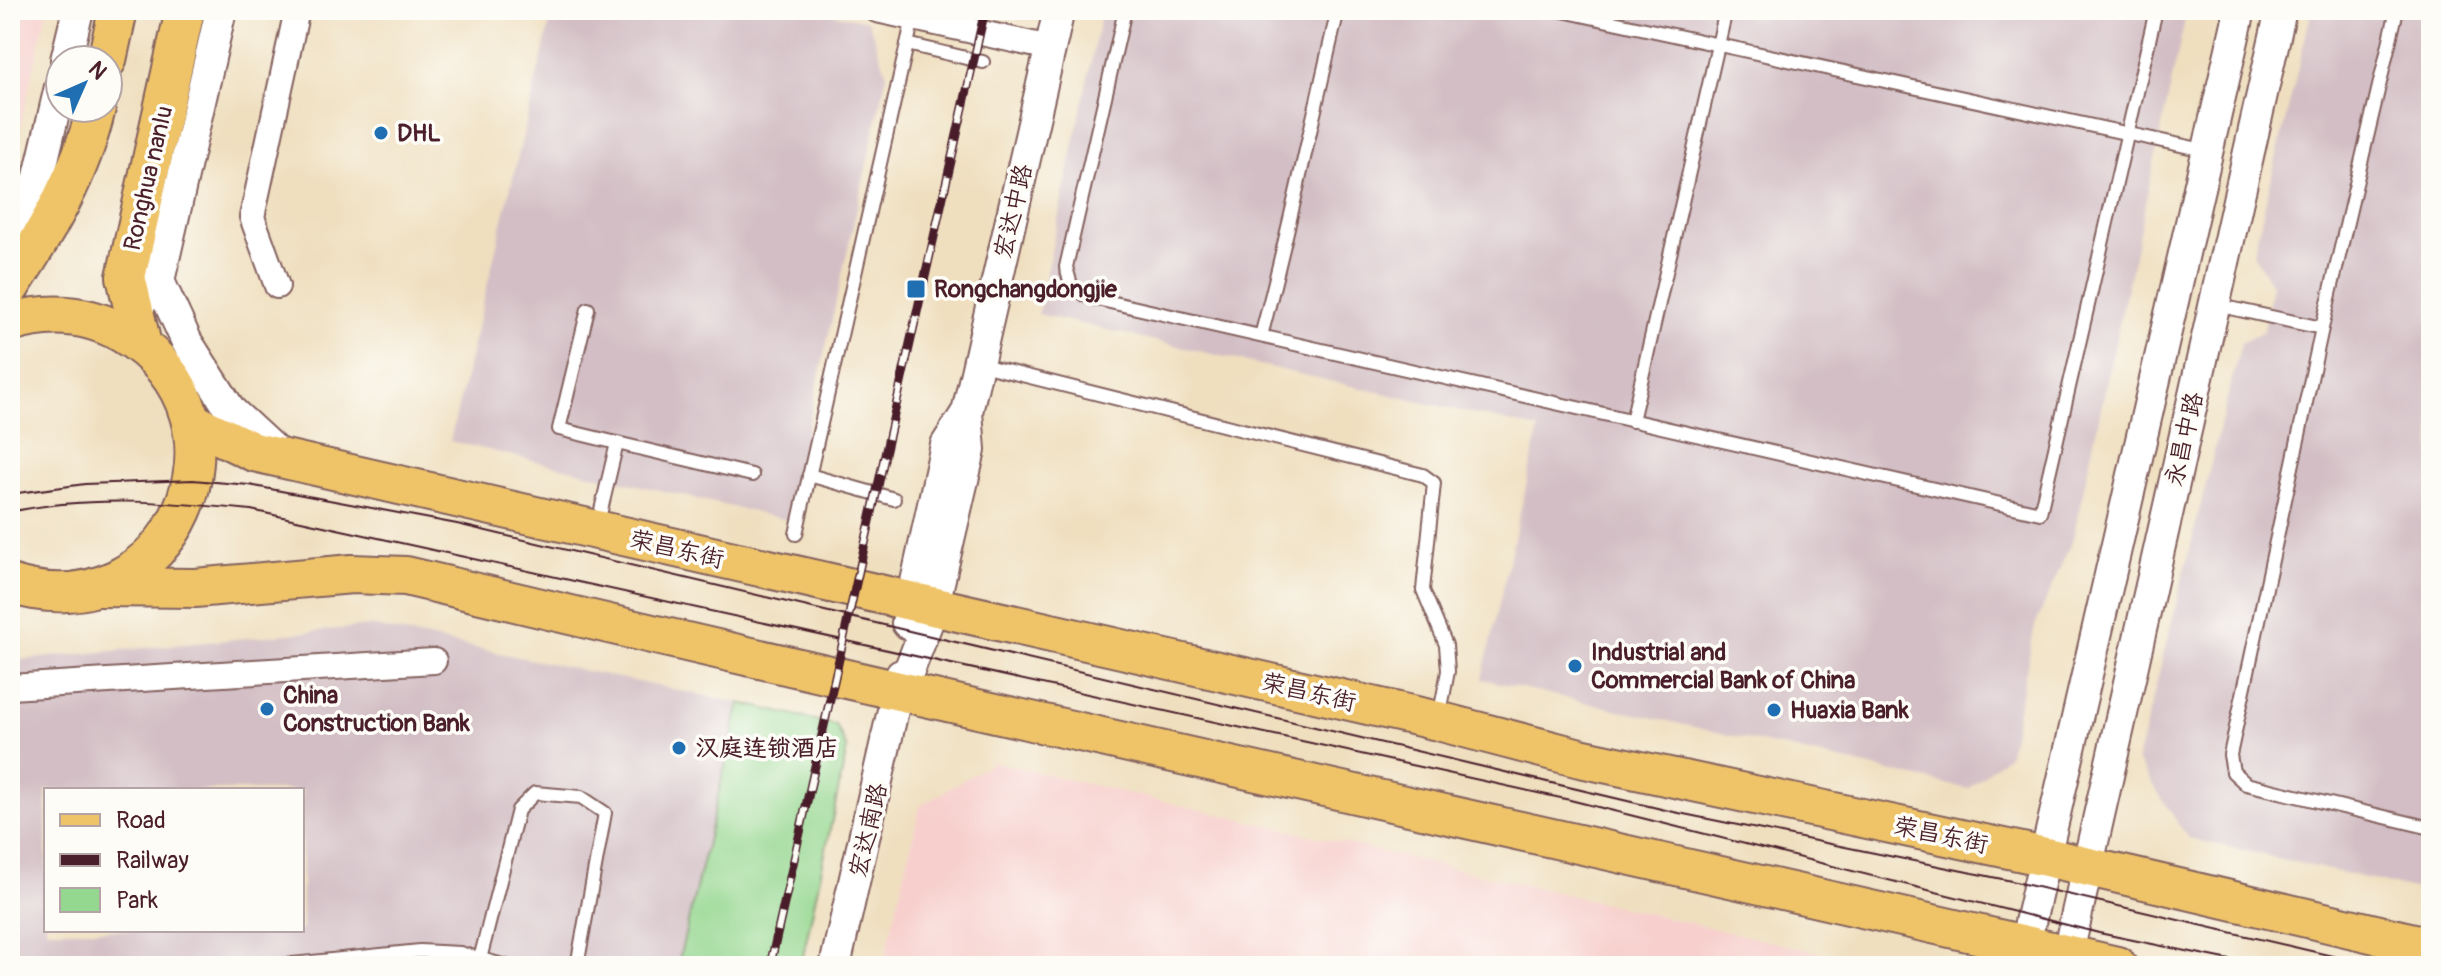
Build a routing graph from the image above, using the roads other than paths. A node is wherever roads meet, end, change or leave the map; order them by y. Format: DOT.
graph roads {
  1 [pos="78,10"];
  2 [pos="118,10"];
  3 [pos="185,10"];
  4 [pos="221,10"];
  5 [pos="297,10"];
  6 [pos="877,10"];
  7 [pos="1059,10"];
  8 [pos="1125,10"];
  9 [pos="1338,10"];
  10 [pos="1558,10"];
  11 [pos="1726,10"];
  12 [pos="2156,10"];
  13 [pos="2240,10"];
  14 [pos="2281,10"];
  15 [pos="2397,10"];
  16 [pos="913,18"];
  17 [pos="70,44"];
  18 [pos="111,44"];
  19 [pos="907,44"];
  20 [pos="1718,45"];
  21 [pos="1050,48"];
  22 [pos="983,62"];
  23 [pos="51,124"];
  24 [pos="92,124"];
  25 [pos="2127,134"];
  26 [pos="2208,151"];
  27 [pos="18,275"];
  28 [pos="159,281"];
  29 [pos="277,286"];
  30 [pos="2215,305"];
  31 [pos="588,309"];
  32 [pos="10,323"];
  33 [pos="2322,328"];
  34 [pos="137,329"];
  35 [pos="1261,336"];
  36 [pos="978,364"];
  37 [pos="1632,421"];
  38 [pos="192,422"];
  39 [pos="617,443"];
  40 [pos="282,458"];
  41 [pos="752,475"];
  42 [pos="809,475"];
  43 [pos="894,499"];
  44 [pos="596,530"];
  45 [pos="796,534"];
  46 [pos="98,587"];
  47 [pos="18,590"];
  48 [pos="921,606"];
  49 [pos="434,661"];
  50 [pos="10,687"];
  51 [pos="900,694"];
  52 [pos="1438,721"];
  53 [pos="2431,828"];
  54 [pos="2046,857"];
  55 [pos="2087,868"];
  56 [pos="2431,947"];
  57 [pos="2022,956"];
  58 [pos="480,959"];
  59 [pos="2067,960"];
  60 [pos="273,966"];
  61 [pos="506,966"];
  62 [pos="577,966"];
  63 [pos="835,966"];
  64 [pos="2117,966"];
  1 -- 17 [label="street"];
  2 -- 18 [label="main road"];
  3 -- 34 [label="main road, Ronghua nanlu"];
  4 -- 28 [label="street"];
  5 -- 29 [label="street"];
  6 -- 16 [label="street"];
  7 -- 21 [label="street, 宏达中路"];
  8 -- 35 [label="lane"];
  9 -- 35 [label="lane"];
  10 -- 20 [label="lane"];
  11 -- 20 [label="lane"];
  12 -- 25 [label="lane"];
  13 -- 26 [label="street, 永昌中路"];
  14 -- 30 [label="street, 永昌中路"];
  15 -- 33 [label="lane"];
  16 -- 19 [label="lane"];
  16 -- 21 [label="street"];
  19 -- 22 [label="lane"];
  19 -- 42 [label="lane"];
  20 -- 25 [label="lane"];
  20 -- 37 [label="lane"];
  21 -- 36 [label="street, 宏达中路"];
  23 -- 27 [label="street"];
  24 -- 27 [label="main road"];
  25 -- 26 [label="lane"];
  25 -- 37 [label="lane"];
  26 -- 54 [label="street, 永昌中路"];
  28 -- 34 [label="street"];
  28 -- 40 [label="street"];
  30 -- 33 [label="lane"];
  30 -- 55 [label="street, 永昌中路"];
  31 -- 39 [label="lane"];
  32 -- 34 [label="main road"];
  33 -- 53 [label="lane"];
  34 -- 38 [label="main road"];
  35 -- 37 [label="lane"];
  36 -- 48 [label="street, 宏达中路"];
  36 -- 52 [label="lane"];
  38 -- 40 [label="main road, 荣昌东街"];
  38 -- 46 [label="main road"];
  39 -- 41 [label="lane"];
  39 -- 44 [label="lane"];
  40 -- 44 [label="main road, 荣昌东街"];
  42 -- 43 [label="lane"];
  42 -- 45 [label="lane"];
  44 -- 48 [label="main road, 荣昌东街"];
  46 -- 47 [label="main road"];
  46 -- 51 [label="main road"];
  48 -- 51 [label="street, 宏达南路"];
  48 -- 52 [label="main road, 荣昌东街"];
  49 -- 50 [label="street"];
  51 -- 57 [label="main road"];
  51 -- 63 [label="street, 宏达南路"];
  52 -- 54 [label="main road, 荣昌东街"];
  54 -- 55 [label="main road, 荣昌东街"];
  54 -- 57 [label="street, 永昌中路"];
  55 -- 56 [label="main road, 荣昌东街"];
  55 -- 59 [label="street, 永昌中路"];
  57 -- 59 [label="main road"];
  58 -- 60 [label="lane"];
  58 -- 61 [label="lane"];
  58 -- 62 [label="lane"];
  59 -- 64 [label="main road"];
}
